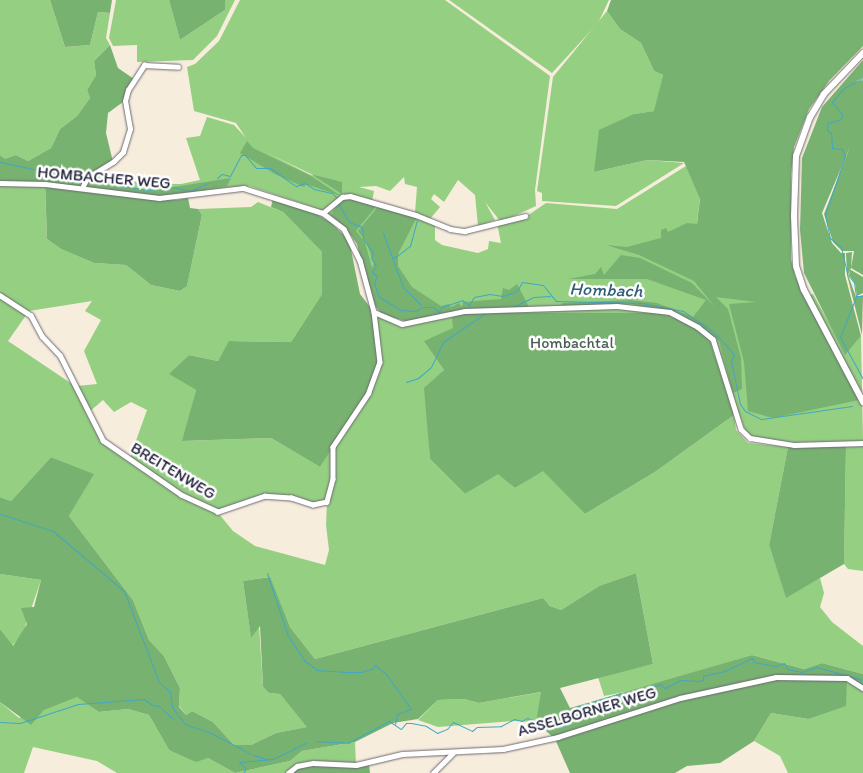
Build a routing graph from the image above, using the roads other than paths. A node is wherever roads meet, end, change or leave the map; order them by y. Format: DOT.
graph roads {
  1 [pos="863,53"];
  2 [pos="178,67"];
  3 [pos="0,183"];
  4 [pos="82,188"];
  5 [pos="323,213"];
  6 [pos="525,216"];
  7 [pos="0,296"];
  8 [pos="374,312"];
  9 [pos="863,402"];
  10 [pos="863,443"];
  11 [pos="863,688"];
  12 [pos="453,753"];
  13 [pos="288,773"];
  14 [pos="433,773"];
  1 -- 9 [label="main road"];
  2 -- 4 [label="street"];
  3 -- 4 [label="street, HOMBACHER WEG"];
  4 -- 5 [label="street, HOMBACHER WEG"];
  5 -- 6 [label="street"];
  5 -- 8 [label="street, HOMBACHER WEG"];
  7 -- 8 [label="street, BREITENWEG"];
  8 -- 10 [label="street"];
  11 -- 12 [label="street, ASSELBORNER WEG"];
  12 -- 13 [label="street, ASSELBORNER WEG"];
  12 -- 14 [label="street"];
}
